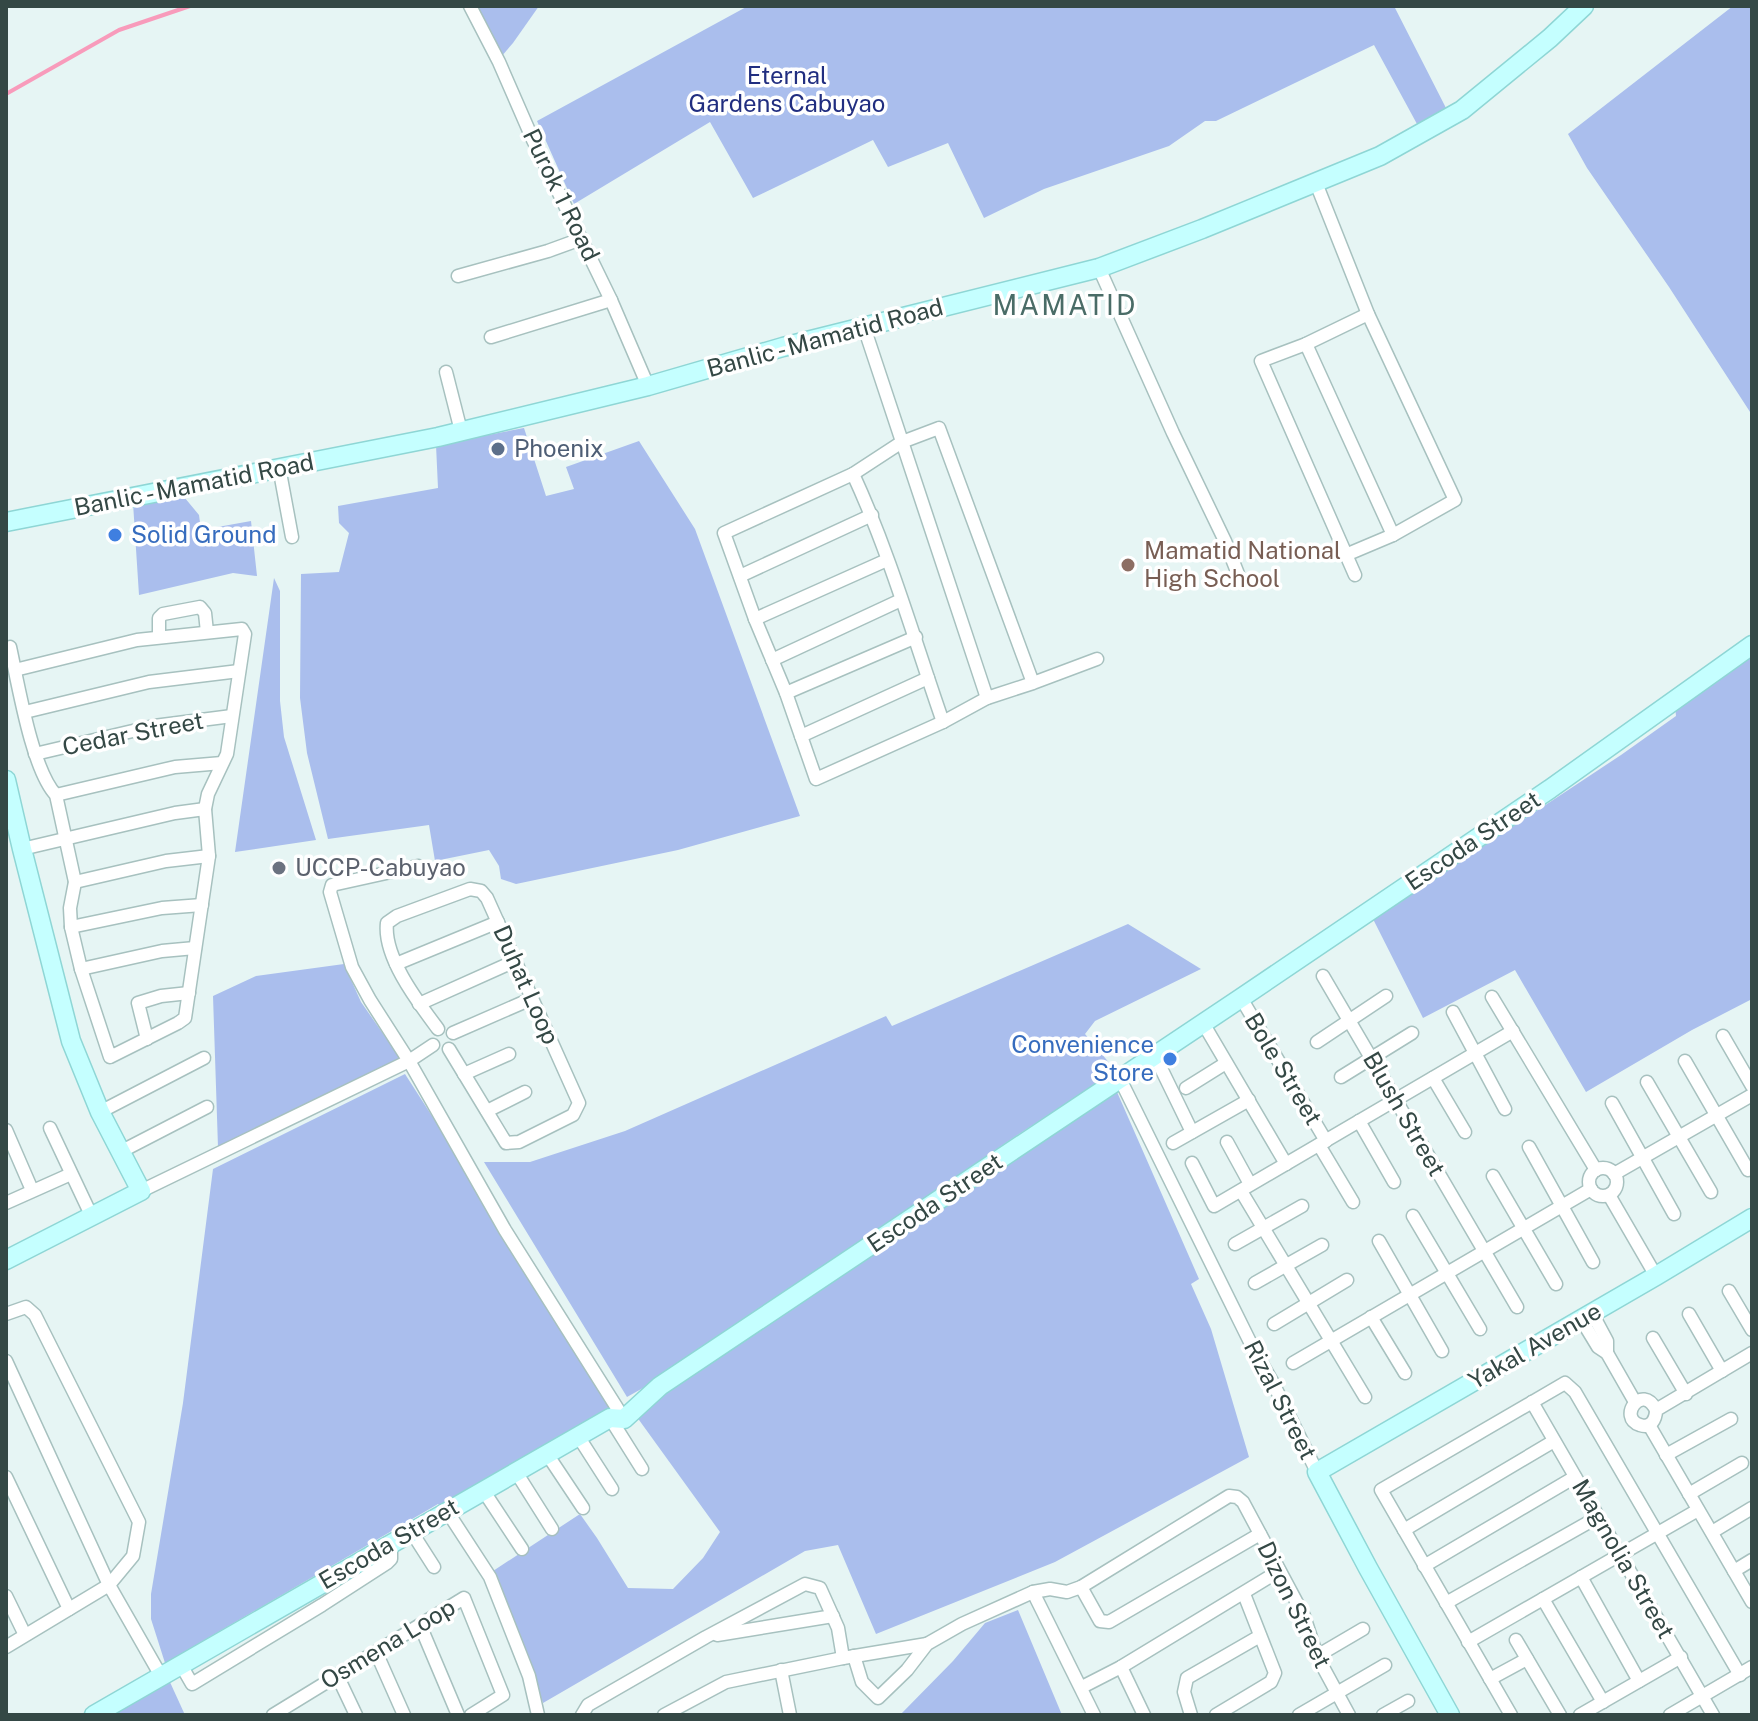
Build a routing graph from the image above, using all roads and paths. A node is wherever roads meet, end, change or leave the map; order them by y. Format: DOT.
graph roads {
  1 [pos="470,6"];
  2 [pos="1583,6"];
  3 [pos="1316,183"];
  4 [pos="581,239"];
  5 [pos="1099,268"];
  6 [pos="458,276"];
  7 [pos="611,300"];
  8 [pos="1368,314"];
  9 [pos="864,327"];
  10 [pos="491,337"];
  11 [pos="1306,344"];
  12 [pos="446,372"];
  13 [pos="648,386"];
  14 [pos="461,431"];
  15 [pos="902,442"];
  16 [pos="279,467"];
  17 [pos="853,474"];
  18 [pos="872,515"];
  19 [pos="6,522"];
  20 [pos="1393,535"];
  21 [pos="292,537"];
  22 [pos="1348,554"];
  23 [pos="887,560"];
  24 [pos="1238,574"];
  25 [pos="1355,575"];
  26 [pos="740,576"];
  27 [pos="901,600"];
  28 [pos="755,619"];
  29 [pos="207,632"];
  30 [pos="159,636"];
  31 [pos="916,637"];
  32 [pos="1752,645"];
  33 [pos="10,647"];
  34 [pos="1097,659"];
  35 [pos="772,660"];
  36 [pos="15,670"];
  37 [pos="239,671"];
  38 [pos="928,678"];
  39 [pos="1033,683"];
  40 [pos="786,693"];
  41 [pos="987,698"];
  42 [pos="25,712"];
  43 [pos="232,716"];
  44 [pos="943,722"];
  45 [pos="801,736"];
  46 [pos="35,754"];
  47 [pos="222,763"];
  48 [pos="6,780"];
  49 [pos="56,795"];
  50 [pos="205,809"];
  51 [pos="66,839"];
  52 [pos="22,849"];
  53 [pos="209,856"];
  54 [pos="418,866"];
  55 [pos="75,882"];
  56 [pos="202,905"];
  57 [pos="498,922"];
  58 [pos="71,927"];
  59 [pos="195,948"];
  60 [pos="515,961"];
  61 [pos="396,964"];
  62 [pos="81,969"];
  63 [pos="1323,976"];
  64 [pos="189,993"];
  65 [pos="1386,996"];
  66 [pos="1492,997"];
  67 [pos="1241,998"];
  68 [pos="531,999"];
  69 [pos="419,1004"];
  70 [pos="1453,1012"];
  71 [pos="1349,1021"];
  72 [pos="1203,1023"];
  73 [pos="438,1029"];
  74 [pos="1513,1031"];
  75 [pos="453,1033"];
  76 [pos="1412,1033"];
  77 [pos="1723,1036"];
  78 [pos="147,1039"];
  79 [pos="1317,1042"];
  80 [pos="433,1045"];
  81 [pos="449,1049"];
  82 [pos="1475,1053"];
  83 [pos="509,1054"];
  84 [pos="1155,1056"];
  85 [pos="204,1058"];
  86 [pos="1371,1058"];
  87 [pos="409,1061"];
  88 [pos="1685,1061"];
  89 [pos="1226,1063"];
  90 [pos="464,1074"];
  91 [pos="1341,1077"];
  92 [pos="1433,1078"];
  93 [pos="1120,1079"];
  94 [pos="1647,1082"];
  95 [pos="1752,1086"];
  96 [pos="1186,1088"];
  97 [pos="525,1092"];
  98 [pos="1752,1095"];
  99 [pos="1249,1100"];
  100 [pos="1396,1100"];
  101 [pos="1612,1103"];
  102 [pos="207,1107"];
  103 [pos="1505,1109"];
  104 [pos="487,1111"];
  105 [pos="100,1112"];
  106 [pos="1716,1115"];
  107 [pos="1359,1121"];
  108 [pos="50,1128"];
  109 [pos="6,1130"];
  110 [pos="1192,1132"];
  111 [pos="1465,1132"];
  112 [pos="1679,1137"];
  113 [pos="1227,1142"];
  114 [pos="1173,1143"];
  115 [pos="1322,1143"];
  116 [pos="1529,1147"];
  117 [pos="120,1152"];
  118 [pos="1643,1158"];
  119 [pos="1192,1163"];
  120 [pos="1286,1164"];
  121 [pos="1596,1170"];
  122 [pos="1748,1170"];
  123 [pos="71,1174"];
  124 [pos="1614,1174"];
  125 [pos="1493,1176"];
  126 [pos="1394,1182"];
  127 [pos="1246,1188"];
  128 [pos="1591,1189"];
  129 [pos="32,1190"];
  130 [pos="141,1191"];
  131 [pos="1711,1192"];
  132 [pos="1609,1195"];
  133 [pos="1353,1202"];
  134 [pos="6,1203"];
  135 [pos="1302,1206"];
  136 [pos="1563,1206"];
  137 [pos="1674,1214"];
  138 [pos="1413,1216"];
  139 [pos="92,1217"];
  140 [pos="1752,1218"];
  141 [pos="1263,1229"];
  142 [pos="1523,1229"];
  143 [pos="1379,1241"];
  144 [pos="1235,1244"];
  145 [pos="1322,1245"];
  146 [pos="1484,1252"];
  147 [pos="6,1260"];
  148 [pos="1593,1262"];
  149 [pos="1286,1266"];
  150 [pos="1447,1273"];
  151 [pos="1656,1276"];
  152 [pos="1347,1280"];
  153 [pos="1255,1283"];
  154 [pos="1556,1284"];
  155 [pos="1729,1291"];
  156 [pos="1410,1295"];
  157 [pos="1308,1303"];
  158 [pos="1517,1307"];
  159 [pos="6,1314"];
  160 [pos="1689,1314"];
  161 [pos="1586,1316"];
  162 [pos="1371,1317"];
  163 [pos="1274,1324"];
  164 [pos="1480,1329"];
  165 [pos="1752,1330"];
  166 [pos="1653,1338"];
  167 [pos="1331,1341"];
  168 [pos="1442,1351"];
  169 [pos="1752,1353"];
  170 [pos="6,1361"];
  171 [pos="1293,1363"];
  172 [pos="1722,1371"];
  173 [pos="1405,1373"];
  174 [pos="1686,1394"];
  175 [pos="1365,1397"];
  176 [pos="1532,1402"];
  177 [pos="1635,1402"];
  178 [pos="1656,1410"];
  179 [pos="617,1418"];
  180 [pos="1731,1419"];
  181 [pos="1649,1425"];
  182 [pos="578,1436"];
  183 [pos="1554,1441"];
  184 [pos="547,1454"];
  185 [pos="1666,1455"];
  186 [pos="1742,1463"];
  187 [pos="642,1469"];
  188 [pos="516,1472"];
  189 [pos="1317,1472"];
  190 [pos="6,1477"];
  191 [pos="1575,1477"];
  192 [pos="612,1489"];
  193 [pos="483,1490"];
  194 [pos="1689,1494"];
  195 [pos="583,1508"];
  196 [pos="1752,1508"];
  197 [pos="1698,1510"];
  198 [pos="447,1511"];
  199 [pos="1598,1517"];
  200 [pos="552,1529"];
  201 [pos="1404,1530"];
  202 [pos="411,1531"];
  203 [pos="1712,1532"];
  204 [pos="1658,1533"];
  205 [pos="1260,1534"];
  206 [pos="522,1549"];
  207 [pos="1619,1555"];
  208 [pos="1752,1560"];
  209 [pos="1424,1566"];
  210 [pos="434,1567"];
  211 [pos="1279,1571"];
  212 [pos="1734,1571"];
  213 [pos="1581,1577"];
  214 [pos="109,1585"];
  215 [pos="1081,1587"];
  216 [pos="1033,1592"];
  217 [pos="1244,1594"];
  218 [pos="6,1596"];
  219 [pos="1543,1599"];
  220 [pos="1752,1602"];
  221 [pos="1446,1603"];
  222 [pos="69,1609"];
  223 [pos="833,1616"];
  224 [pos="420,1625"];
  225 [pos="1363,1629"];
  226 [pos="25,1635"];
  227 [pos="1260,1636"];
  228 [pos="706,1637"];
  229 [pos="1516,1640"];
  230 [pos="1468,1642"];
  231 [pos="927,1644"];
  232 [pos="6,1647"];
  233 [pos="376,1652"];
  234 [pos="1317,1656"];
  235 [pos="849,1657"];
  236 [pos="1681,1657"];
  237 [pos="1527,1659"];
  238 [pos="1385,1665"];
  239 [pos="1121,1667"];
  240 [pos="1752,1667"];
  241 [pos="781,1670"];
  242 [pos="337,1675"];
  243 [pos="1740,1675"];
  244 [pos="161,1676"];
  245 [pos="1490,1679"];
  246 [pos="1639,1681"];
  247 [pos="1082,1687"];
  248 [pos="1336,1693"];
  249 [pos="1703,1696"];
  250 [pos="1408,1701"];
  251 [pos="1603,1702"];
  252 [pos="94,1715"];
  253 [pos="273,1715"];
  254 [pos="356,1715"];
  255 [pos="404,1715"];
  256 [pos="458,1715"];
  257 [pos="471,1715"];
  258 [pos="538,1715"];
  259 [pos="582,1715"];
  260 [pos="664,1715"];
  261 [pos="790,1715"];
  262 [pos="1094,1715"];
  263 [pos="1144,1715"];
  264 [pos="1191,1715"];
  265 [pos="1216,1715"];
  266 [pos="1299,1715"];
  267 [pos="1349,1715"];
  268 [pos="1383,1715"];
  269 [pos="1450,1715"];
  270 [pos="1511,1715"];
  271 [pos="1560,1715"];
  272 [pos="1580,1715"];
  273 [pos="1670,1715"];
  274 [pos="1713,1715"];
  1 -- 4 [label="street, Purok 1 Road"];
  2 -- 3 [label="street, Banlic - Mamatid Road"];
  3 -- 5 [label="street, Banlic - Mamatid Road"];
  3 -- 8 [label="street"];
  4 -- 6 [label="street"];
  4 -- 7 [label="street, Purok 1 Road"];
  5 -- 9 [label="street, Banlic - Mamatid Road"];
  5 -- 24 [label="street"];
  7 -- 10 [label="street"];
  7 -- 13 [label="street, Purok 1 Road"];
  8 -- 11 [label="street"];
  8 -- 20 [label="street"];
  9 -- 13 [label="street, Banlic - Mamatid Road"];
  9 -- 15 [label="street"];
  11 -- 20 [label="street"];
  11 -- 22 [label="street"];
  12 -- 14 [label="street"];
  13 -- 14 [label="street, Banlic - Mamatid Road"];
  14 -- 16 [label="street, Banlic - Mamatid Road"];
  15 -- 17 [label="street"];
  15 -- 39 [label="street"];
  15 -- 41 [label="street"];
  16 -- 19 [label="street, Banlic - Mamatid Road"];
  16 -- 21 [label="street"];
  17 -- 18 [label="street"];
  17 -- 26 [label="street"];
  18 -- 23 [label="street"];
  18 -- 26 [label="street"];
  20 -- 22 [label="street"];
  22 -- 25 [label="street"];
  23 -- 27 [label="street"];
  23 -- 28 [label="street"];
  26 -- 28 [label="street"];
  27 -- 31 [label="street"];
  27 -- 35 [label="street"];
  28 -- 35 [label="street"];
  29 -- 30 [label="street"];
  29 -- 30 [label="street"];
  29 -- 37 [label="street"];
  30 -- 36 [label="street"];
  31 -- 38 [label="street"];
  31 -- 40 [label="street"];
  32 -- 67 [label="street, Escoda Street"];
  33 -- 36 [label="street"];
  34 -- 39 [label="street"];
  35 -- 40 [label="street"];
  36 -- 42 [label="street"];
  37 -- 42 [label="street"];
  37 -- 43 [label="street"];
  38 -- 44 [label="street"];
  38 -- 45 [label="street"];
  39 -- 41 [label="street"];
  40 -- 45 [label="street"];
  41 -- 44 [label="street"];
  42 -- 46 [label="street"];
  43 -- 46 [label="street, Cedar Street"];
  43 -- 47 [label="street"];
  44 -- 45 [label="street"];
  46 -- 49 [label="street"];
  47 -- 49 [label="street"];
  47 -- 50 [label="street"];
  48 -- 52 [label="street"];
  49 -- 51 [label="street"];
  50 -- 51 [label="street"];
  50 -- 53 [label="street"];
  51 -- 52 [label="street"];
  51 -- 55 [label="street"];
  52 -- 105 [label="street"];
  53 -- 55 [label="street"];
  53 -- 56 [label="street"];
  54 -- 87 [label="street"];
  55 -- 58 [label="street"];
  56 -- 58 [label="street"];
  56 -- 59 [label="street"];
  57 -- 60 [label="street, Duhat Loop"];
  57 -- 61 [label="street"];
  57 -- 61 [label="street, Duhat Loop"];
  58 -- 62 [label="street"];
  59 -- 62 [label="street"];
  59 -- 64 [label="street"];
  60 -- 68 [label="street, Duhat Loop"];
  60 -- 69 [label="street"];
  61 -- 69 [label="street, Duhat Loop"];
  62 -- 78 [label="street"];
  63 -- 71 [label="street, Blush Street"];
  64 -- 78 [label="street"];
  64 -- 78 [label="street"];
  65 -- 71 [label="street"];
  66 -- 74 [label="street"];
  67 -- 72 [label="street, Escoda Street"];
  67 -- 115 [label="street, Bole Street"];
  68 -- 75 [label="street"];
  68 -- 104 [label="street, Duhat Loop"];
  69 -- 73 [label="street, Duhat Loop"];
  70 -- 82 [label="street"];
  71 -- 79 [label="street"];
  71 -- 86 [label="street, Blush Street"];
  72 -- 84 [label="street, Escoda Street"];
  72 -- 89 [label="street"];
  73 -- 75 [label="street"];
  73 -- 80 [label="street"];
  74 -- 82 [label="street"];
  74 -- 121 [label="street"];
  75 -- 81 [label="street"];
  76 -- 86 [label="street"];
  77 -- 95 [label="street"];
  80 -- 81 [label="street"];
  80 -- 87 [label="street"];
  81 -- 90 [label="street, Duhat Loop"];
  82 -- 92 [label="street"];
  82 -- 103 [label="street"];
  83 -- 90 [label="street"];
  84 -- 93 [label="street, Escoda Street"];
  84 -- 110 [label="street"];
  85 -- 105 [label="street"];
  86 -- 91 [label="street"];
  86 -- 100 [label="street, Blush Street"];
  87 -- 130 [label="street"];
  87 -- 179 [label="street"];
  88 -- 106 [label="street"];
  89 -- 96 [label="street"];
  89 -- 99 [label="street"];
  90 -- 104 [label="street, Duhat Loop"];
  92 -- 100 [label="street"];
  92 -- 111 [label="street"];
  93 -- 179 [label="street, Escoda Street"];
  93 -- 189 [label="street, Rizal Street"];
  94 -- 112 [label="street"];
  97 -- 104 [label="street"];
  98 -- 106 [label="street"];
  99 -- 110 [label="street"];
  99 -- 120 [label="street"];
  100 -- 107 [label="street"];
  100 -- 146 [label="street, Blush Street"];
  101 -- 118 [label="street"];
  102 -- 117 [label="street"];
  105 -- 117 [label="street"];
  106 -- 112 [label="street"];
  106 -- 122 [label="street"];
  107 -- 115 [label="street"];
  107 -- 126 [label="street"];
  108 -- 123 [label="street"];
  109 -- 129 [label="street"];
  110 -- 114 [label="street"];
  112 -- 118 [label="street"];
  112 -- 131 [label="street"];
  113 -- 127 [label="street"];
  115 -- 120 [label="street"];
  115 -- 133 [label="street, Bole Street"];
  116 -- 136 [label="street"];
  117 -- 130 [label="street"];
  118 -- 124 [label="street"];
  118 -- 137 [label="street"];
  119 -- 127 [label="street"];
  120 -- 127 [label="street"];
  121 -- 124 [label="street"];
  121 -- 128 [label="street"];
  123 -- 129 [label="street"];
  123 -- 139 [label="street"];
  124 -- 132 [label="street"];
  125 -- 142 [label="street"];
  127 -- 141 [label="street"];
  128 -- 132 [label="street"];
  128 -- 136 [label="street"];
  129 -- 134 [label="street"];
  130 -- 139 [label="street"];
  132 -- 151 [label="street"];
  135 -- 141 [label="street"];
  136 -- 142 [label="street"];
  136 -- 148 [label="street"];
  138 -- 150 [label="street"];
  139 -- 147 [label="street"];
  140 -- 151 [label="street, Yakal Avenue"];
  141 -- 144 [label="street"];
  141 -- 149 [label="street"];
  142 -- 146 [label="street"];
  142 -- 154 [label="street"];
  143 -- 156 [label="street"];
  145 -- 149 [label="street"];
  146 -- 150 [label="street"];
  146 -- 158 [label="street, Blush Street"];
  149 -- 153 [label="street"];
  149 -- 157 [label="street"];
  150 -- 156 [label="street"];
  150 -- 164 [label="street"];
  151 -- 161 [label="street, Yakal Avenue"];
  152 -- 157 [label="street"];
  155 -- 165 [label="street"];
  156 -- 162 [label="street"];
  156 -- 168 [label="street"];
  157 -- 163 [label="street"];
  157 -- 167 [label="street"];
  159 -- 214 [label="street"];
  160 -- 172 [label="street"];
  161 -- 177 [label="street"];
  161 -- 189 [label="street, Yakal Avenue"];
  162 -- 167 [label="street"];
  162 -- 173 [label="street"];
  166 -- 174 [label="street"];
  167 -- 171 [label="street"];
  167 -- 175 [label="street"];
  169 -- 172 [label="street"];
  170 -- 214 [label="street"];
  172 -- 174 [label="street"];
  174 -- 178 [label="street"];
  176 -- 183 [label="street, Magnolia Street"];
  176 -- 201 [label="street"];
  176 -- 204 [label="street"];
  177 -- 178 [label="street"];
  177 -- 181 [label="street"];
  178 -- 181 [label="street"];
  179 -- 182 [label="street, Escoda Street"];
  179 -- 187 [label="street"];
  180 -- 185 [label="street"];
  181 -- 185 [label="street"];
  182 -- 184 [label="street, Escoda Street"];
  182 -- 192 [label="street"];
  183 -- 191 [label="street, Magnolia Street"];
  183 -- 201 [label="street"];
  184 -- 188 [label="street, Escoda Street"];
  184 -- 195 [label="street"];
  185 -- 194 [label="street"];
  186 -- 194 [label="street"];
  188 -- 193 [label="street, Escoda Street"];
  188 -- 200 [label="street"];
  189 -- 269 [label="street, Rizal Street"];
  190 -- 222 [label="street"];
  191 -- 199 [label="street, Magnolia Street"];
  191 -- 209 [label="street"];
  193 -- 198 [label="street, Escoda Street"];
  193 -- 206 [label="street"];
  194 -- 197 [label="street"];
  196 -- 203 [label="street"];
  197 -- 203 [label="street"];
  197 -- 204 [label="street"];
  198 -- 202 [label="street, Escoda Street"];
  198 -- 258 [label="street"];
  199 -- 207 [label="street, Magnolia Street"];
  199 -- 221 [label="street"];
  201 -- 209 [label="street"];
  202 -- 210 [label="street"];
  202 -- 244 [label="street, Escoda Street"];
  203 -- 212 [label="street"];
  204 -- 207 [label="street"];
  204 -- 243 [label="street"];
  205 -- 211 [label="street, Dizon Street"];
  205 -- 215 [label="street"];
  205 -- 215 [label="street, Dizon Street"];
  207 -- 213 [label="street"];
  207 -- 236 [label="street, Magnolia Street"];
  208 -- 212 [label="street"];
  209 -- 221 [label="street"];
  211 -- 217 [label="street"];
  211 -- 234 [label="street, Dizon Street"];
  212 -- 220 [label="street"];
  213 -- 219 [label="street"];
  213 -- 246 [label="street"];
  214 -- 222 [label="street"];
  214 -- 244 [label="street"];
  215 -- 216 [label="street"];
  216 -- 231 [label="street"];
  216 -- 247 [label="street"];
  217 -- 227 [label="street"];
  217 -- 239 [label="street"];
  218 -- 226 [label="street"];
  219 -- 230 [label="street"];
  219 -- 251 [label="street"];
  221 -- 230 [label="street"];
  222 -- 226 [label="street"];
  223 -- 228 [label="street"];
  223 -- 228 [label="street"];
  223 -- 235 [label="street"];
  224 -- 233 [label="street, Osmena Loop"];
  224 -- 256 [label="street"];
  224 -- 257 [label="street, Osmena Loop"];
  225 -- 234 [label="street"];
  226 -- 232 [label="street"];
  227 -- 264 [label="street"];
  227 -- 265 [label="street"];
  228 -- 259 [label="street"];
  229 -- 237 [label="street"];
  230 -- 245 [label="street"];
  231 -- 235 [label="street"];
  231 -- 235 [label="street"];
  233 -- 242 [label="street, Osmena Loop"];
  233 -- 255 [label="street"];
  234 -- 248 [label="street, Dizon Street"];
  235 -- 241 [label="street"];
  236 -- 246 [label="street"];
  236 -- 249 [label="street, Magnolia Street"];
  237 -- 245 [label="street"];
  237 -- 271 [label="street"];
  238 -- 248 [label="street"];
  239 -- 247 [label="street"];
  239 -- 263 [label="street"];
  240 -- 243 [label="street"];
  241 -- 260 [label="street"];
  241 -- 261 [label="street"];
  242 -- 253 [label="street, Osmena Loop"];
  242 -- 254 [label="street"];
  243 -- 249 [label="street"];
  244 -- 252 [label="street, Escoda Street"];
  245 -- 270 [label="street"];
  246 -- 251 [label="street"];
  247 -- 262 [label="street"];
  248 -- 266 [label="street"];
  248 -- 267 [label="street, Dizon Street"];
  249 -- 273 [label="street"];
  249 -- 274 [label="street, Magnolia Street"];
  250 -- 268 [label="street"];
  251 -- 272 [label="street"];
}
